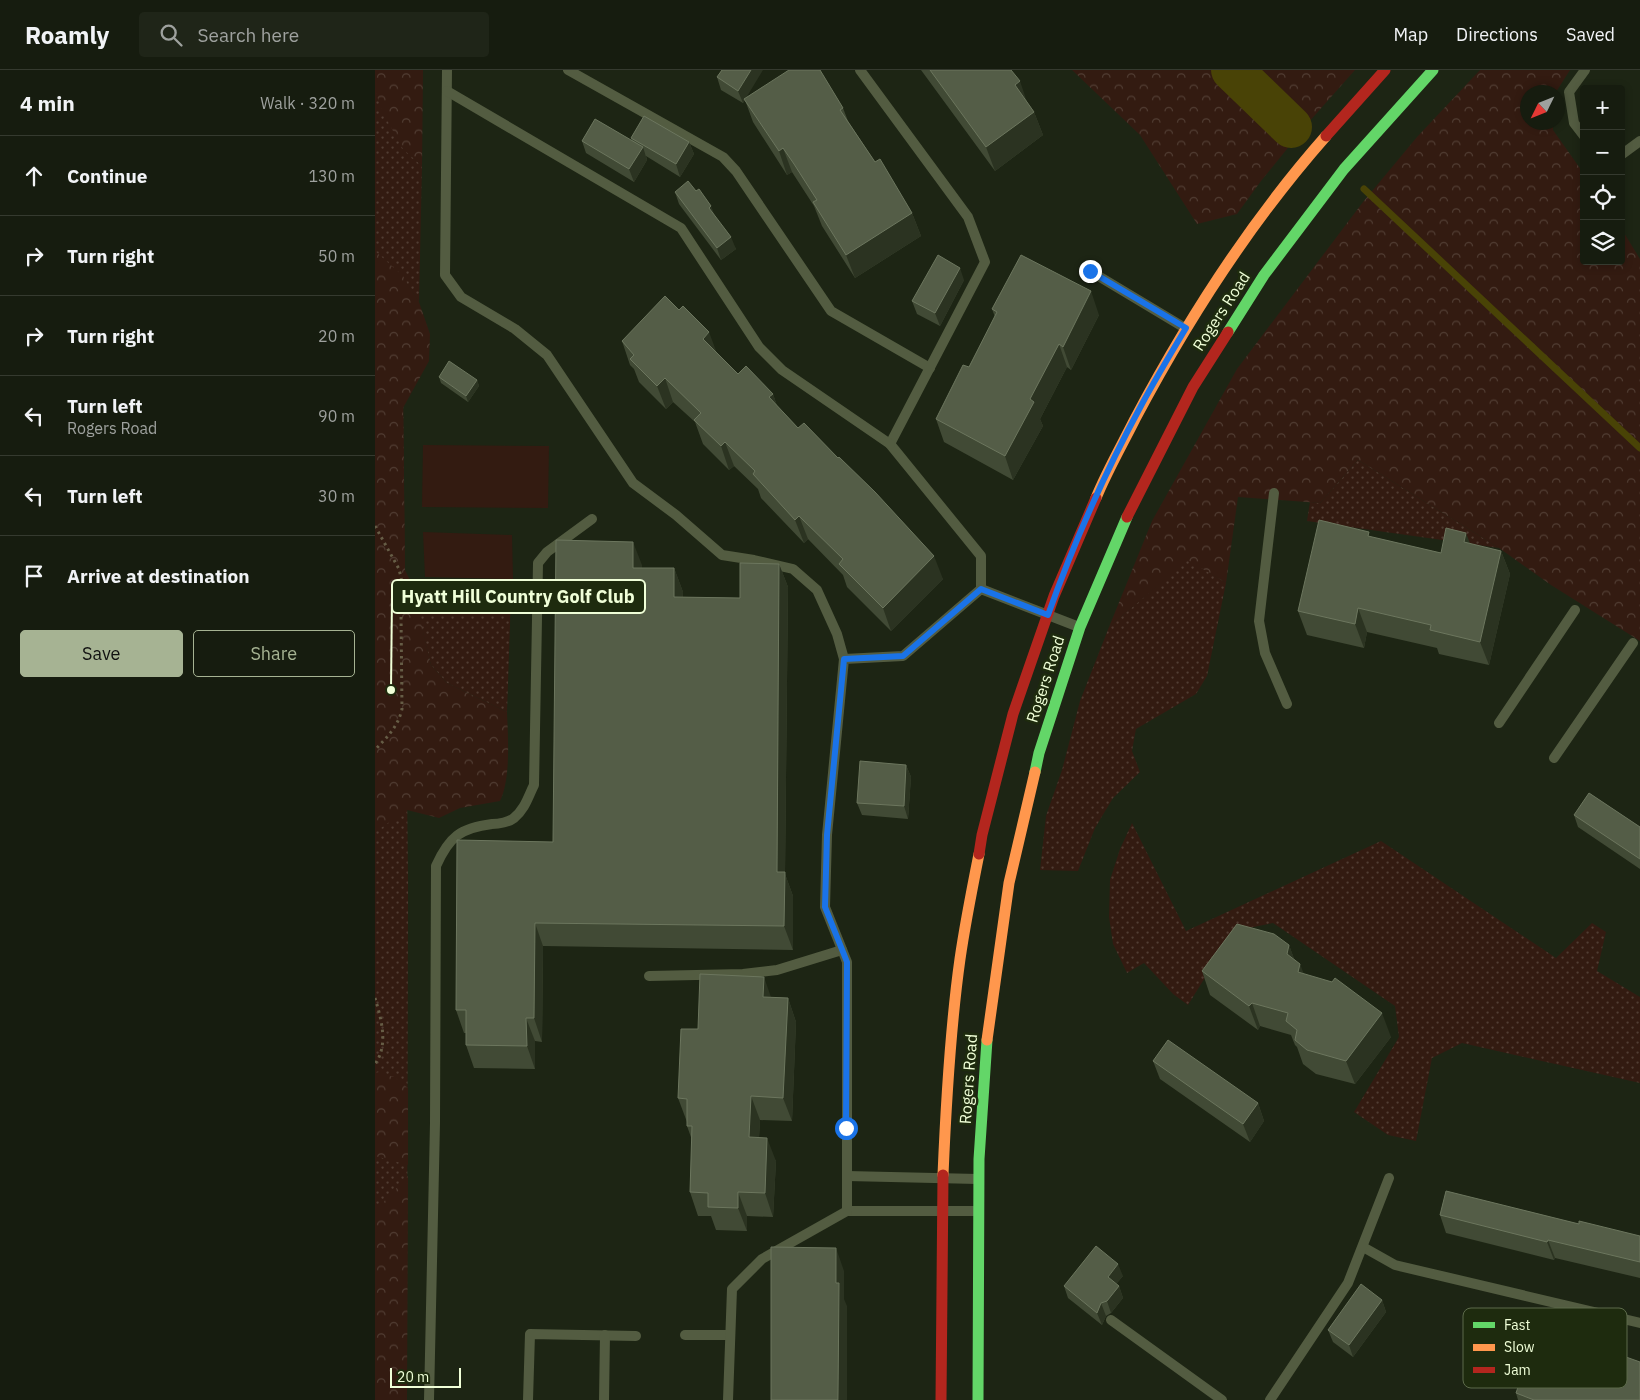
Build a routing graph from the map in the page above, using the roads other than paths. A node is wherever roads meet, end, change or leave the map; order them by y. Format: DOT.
graph roads {
  1 [pos="447,70"];
  2 [pos="568,70"];
  3 [pos="861,70"];
  4 [pos="1385,70"];
  5 [pos="1433,70"];
  6 [pos="1585,70"];
  7 [pos="447,91"];
  8 [pos="1580,131"];
  9 [pos="1640,141"];
  10 [pos="1625,152"];
  11 [pos="1090,271"];
  12 [pos="1186,328"];
  13 [pos="930,368"];
  14 [pos="890,444"];
  15 [pos="1274,493"];
  16 [pos="592,519"];
  17 [pos="981,589"];
  18 [pos="1575,610"];
  19 [pos="1048,615"];
  20 [pos="1079,627"];
  21 [pos="1633,643"];
  22 [pos="844,659"];
  23 [pos="1287,704"];
  24 [pos="1499,723"];
  25 [pos="1554,758"];
  26 [pos="842,950"];
  27 [pos="649,976"];
  28 [pos="847,1176"];
  29 [pos="943,1178"];
  30 [pos="1389,1178"];
  31 [pos="979,1179"];
  32 [pos="847,1211"];
  33 [pos="942,1211"];
  34 [pos="979,1211"];
  35 [pos="1363,1247"];
  36 [pos="1577,1308"];
  37 [pos="1111,1320"];
  38 [pos="1627,1320"];
  39 [pos="1640,1323"];
  40 [pos="605,1335"];
  41 [pos="685,1335"];
  42 [pos="730,1335"];
  43 [pos="636,1336"];
  44 [pos="429,1400"];
  45 [pos="528,1400"];
  46 [pos="604,1400"];
  47 [pos="728,1400"];
  48 [pos="941,1400"];
  49 [pos="978,1400"];
  50 [pos="1222,1400"];
  51 [pos="1270,1400"];
  1 -- 7 [label="lane"];
  2 -- 13 [label="lane"];
  3 -- 13 [label="lane"];
  4 -- 12 [label="main road, Rogers Road"];
  5 -- 20 [label="main road, Rogers Road"];
  6 -- 8 [label="lane"];
  7 -- 14 [label="lane"];
  7 -- 22 [label="lane"];
  9 -- 10 [label="lane"];
  11 -- 12 [label="lane"];
  12 -- 19 [label="main road, Rogers Road"];
  13 -- 14 [label="lane"];
  14 -- 17 [label="lane"];
  15 -- 23 [label="lane"];
  16 -- 44 [label="lane"];
  17 -- 19 [label="lane"];
  17 -- 22 [label="lane"];
  18 -- 24 [label="lane"];
  19 -- 20 [label="lane"];
  19 -- 29 [label="main road, Rogers Road"];
  20 -- 31 [label="main road, Rogers Road"];
  21 -- 25 [label="lane"];
  22 -- 26 [label="lane"];
  26 -- 27 [label="lane"];
  26 -- 28 [label="lane"];
  28 -- 29 [label="lane"];
  28 -- 32 [label="lane"];
  29 -- 31 [label="lane"];
  29 -- 33 [label="main road, Rogers Road"];
  30 -- 35 [label="lane"];
  31 -- 34 [label="main road, Rogers Road"];
  32 -- 33 [label="lane"];
  32 -- 42 [label="lane"];
  33 -- 34 [label="lane"];
  33 -- 48 [label="main road, Rogers Road"];
  34 -- 49 [label="main road, Rogers Road"];
  35 -- 36 [label="lane"];
  35 -- 51 [label="lane"];
  37 -- 50 [label="lane"];
  38 -- 39 [label="lane"];
  40 -- 43 [label="lane"];
  40 -- 45 [label="lane"];
  40 -- 46 [label="lane"];
  41 -- 42 [label="lane"];
  42 -- 47 [label="lane"];
}
